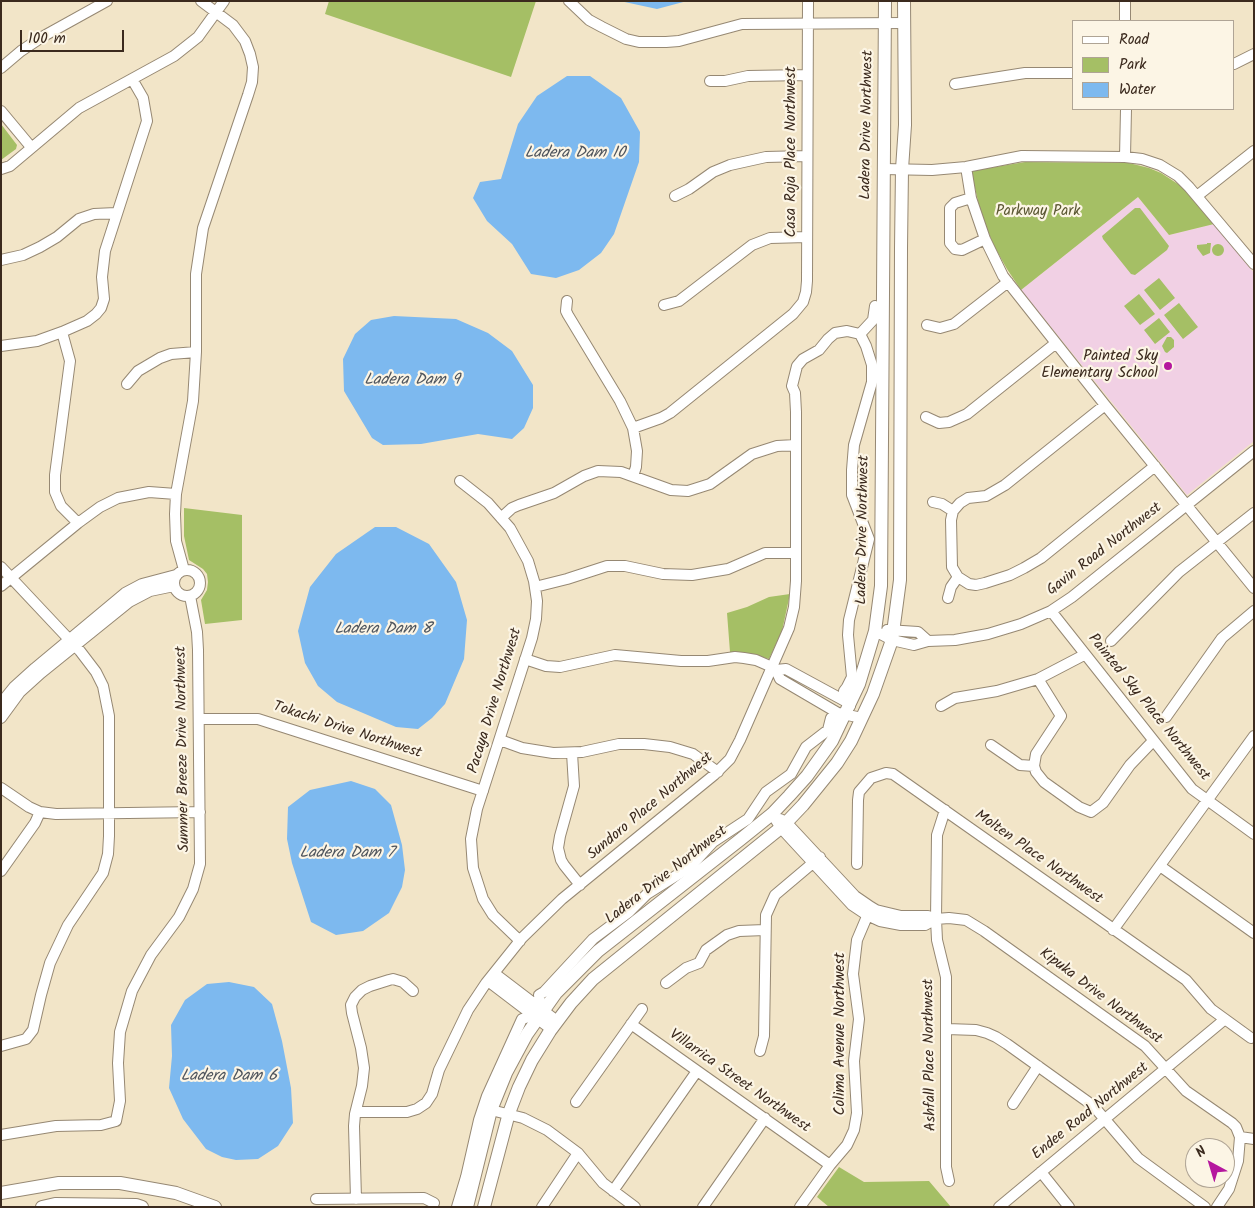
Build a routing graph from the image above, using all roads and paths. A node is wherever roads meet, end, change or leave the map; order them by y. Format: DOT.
graph roads {
  1 [pos="107,1"];
  2 [pos="201,1"];
  3 [pos="224,1"];
  4 [pos="568,1"];
  5 [pos="808,1"];
  6 [pos="885,1"];
  7 [pos="904,1"];
  8 [pos="1125,1"];
  9 [pos="217,12"];
  10 [pos="1126,20"];
  11 [pos="904,23"];
  12 [pos="808,24"];
  13 [pos="885,24"];
  14 [pos="1254,54"];
  15 [pos="1235,64"];
  16 [pos="1,68"];
  17 [pos="1072,73"];
  18 [pos="807,75"];
  19 [pos="132,79"];
  20 [pos="710,82"];
  21 [pos="955,84"];
  22 [pos="1126,110"];
  23 [pos="1,112"];
  24 [pos="31,147"];
  25 [pos="1254,151"];
  26 [pos="807,156"];
  27 [pos="1125,157"];
  28 [pos="966,167"];
  29 [pos="883,169"];
  30 [pos="902,169"];
  31 [pos="1,170"];
  32 [pos="675,196"];
  33 [pos="1197,196"];
  34 [pos="971,198"];
  35 [pos="116,213"];
  36 [pos="807,237"];
  37 [pos="985,239"];
  38 [pos="1250,253"];
  39 [pos="1,260"];
  40 [pos="1254,264"];
  41 [pos="1008,282"];
  42 [pos="567,301"];
  43 [pos="664,305"];
  44 [pos="875,306"];
  45 [pos="927,325"];
  46 [pos="62,332"];
  47 [pos="860,334"];
  48 [pos="1056,343"];
  49 [pos="1,346"];
  50 [pos="196,352"];
  51 [pos="127,384"];
  52 [pos="1105,405"];
  53 [pos="926,417"];
  54 [pos="633,428"];
  55 [pos="796,445"];
  56 [pos="1254,451"];
  57 [pos="1155,466"];
  58 [pos="633,476"];
  59 [pos="460,481"];
  60 [pos="176,494"];
  61 [pos="933,502"];
  62 [pos="1187,505"];
  63 [pos="953,511"];
  64 [pos="1254,513"];
  65 [pos="502,518"];
  66 [pos="78,523"];
  67 [pos="1217,542"];
  68 [pos="796,553"];
  69 [pos="1,567"];
  70 [pos="180,573"];
  71 [pos="958,577"];
  72 [pos="11,578"];
  73 [pos="1,586"];
  74 [pos="174,586"];
  75 [pos="535,587"];
  76 [pos="1254,588"];
  77 [pos="190,596"];
  78 [pos="948,598"];
  79 [pos="1051,611"];
  80 [pos="1254,611"];
  81 [pos="875,631"];
  82 [pos="893,635"];
  83 [pos="1111,641"];
  84 [pos="72,642"];
  85 [pos="1084,655"];
  86 [pos="525,659"];
  87 [pos="774,669"];
  88 [pos="1038,679"];
  89 [pos="1,703"];
  90 [pos="941,706"];
  91 [pos="844,708"];
  92 [pos="1166,717"];
  93 [pos="1,718"];
  94 [pos="862,718"];
  95 [pos="199,719"];
  96 [pos="1254,736"];
  97 [pos="500,740"];
  98 [pos="1153,741"];
  99 [pos="991,745"];
  100 [pos="572,752"];
  101 [pos="1034,766"];
  102 [pos="718,772"];
  103 [pos="1,788"];
  104 [pos="483,791"];
  105 [pos="1206,801"];
  106 [pos="945,810"];
  107 [pos="40,812"];
  108 [pos="200,812"];
  109 [pos="109,814"];
  110 [pos="772,814"];
  111 [pos="784,825"];
  112 [pos="1254,834"];
  113 [pos="816,860"];
  114 [pos="857,864"];
  115 [pos="1160,866"];
  116 [pos="1,871"];
  117 [pos="580,885"];
  118 [pos="869,911"];
  119 [pos="936,919"];
  120 [pos="764,930"];
  121 [pos="1114,930"];
  122 [pos="1254,933"];
  123 [pos="520,941"];
  124 [pos="491,977"];
  125 [pos="666,983"];
  126 [pos="413,991"];
  127 [pos="642,1009"];
  128 [pos="538,1012"];
  129 [pos="1224,1020"];
  130 [pos="631,1024"];
  131 [pos="554,1025"];
  132 [pos="947,1029"];
  133 [pos="1251,1038"];
  134 [pos="1,1046"];
  135 [pos="760,1051"];
  136 [pos="1038,1066"];
  137 [pos="1166,1069"];
  138 [pos="698,1071"];
  139 [pos="576,1102"];
  140 [pos="1012,1104"];
  141 [pos="492,1110"];
  142 [pos="356,1112"];
  143 [pos="509,1113"];
  144 [pos="765,1118"];
  145 [pos="1105,1120"];
  146 [pos="1,1135"];
  147 [pos="1240,1136"];
  148 [pos="1254,1139"];
  149 [pos="578,1153"];
  150 [pos="830,1165"];
  151 [pos="1041,1172"];
  152 [pos="949,1180"];
  153 [pos="613,1191"];
  154 [pos="1,1193"];
  155 [pos="356,1198"];
  156 [pos="316,1199"];
  157 [pos="434,1204"];
  158 [pos="42,1207"];
  159 [pos="142,1207"];
  160 [pos="215,1207"];
  161 [pos="457,1207"];
  162 [pos="467,1207"];
  163 [pos="484,1207"];
  164 [pos="542,1207"];
  165 [pos="635,1207"];
  166 [pos="704,1207"];
  167 [pos="800,1207"];
  168 [pos="999,1207"];
  169 [pos="1069,1207"];
  170 [pos="1205,1207"];
  171 [pos="1217,1207"];
  1 -- 16 [label="street"];
  2 -- 9 [label="street"];
  3 -- 9 [label="street"];
  4 -- 12 [label="street"];
  5 -- 12 [label="street, Casa Roja Place Northwest"];
  6 -- 13 [label="main road, Ladera Drive Northwest"];
  7 -- 11 [label="main road"];
  8 -- 10 [label="street"];
  9 -- 19 [label="street"];
  9 -- 50 [label="street"];
  11 -- 13 [label="street"];
  11 -- 30 [label="main road"];
  12 -- 13 [label="street"];
  12 -- 18 [label="street, Casa Roja Place Northwest"];
  13 -- 29 [label="main road, Ladera Drive Northwest"];
  14 -- 15 [label="street"];
  17 -- 21 [label="street"];
  18 -- 20 [label="street"];
  18 -- 26 [label="street, Casa Roja Place Northwest"];
  19 -- 24 [label="street"];
  19 -- 35 [label="street"];
  22 -- 27 [label="street"];
  23 -- 24 [label="street"];
  24 -- 31 [label="street"];
  25 -- 33 [label="street"];
  26 -- 32 [label="street"];
  26 -- 36 [label="street, Casa Roja Place Northwest"];
  27 -- 28 [label="street"];
  27 -- 33 [label="street"];
  28 -- 30 [label="street"];
  28 -- 34 [label="street"];
  29 -- 30 [label="street"];
  29 -- 81 [label="main road, Ladera Drive Northwest"];
  30 -- 82 [label="main road"];
  33 -- 38 [label="street"];
  34 -- 37 [label="street"];
  34 -- 37 [label="street"];
  35 -- 39 [label="street"];
  35 -- 46 [label="street"];
  36 -- 43 [label="street"];
  36 -- 54 [label="street, Casa Roja Place Northwest"];
  37 -- 41 [label="street"];
  38 -- 40 [label="street"];
  41 -- 45 [label="street"];
  41 -- 48 [label="street"];
  42 -- 54 [label="street"];
  44 -- 47 [label="street"];
  46 -- 49 [label="street"];
  46 -- 66 [label="street"];
  47 -- 55 [label="street, Sundoro Place Northwest"];
  47 -- 91 [label="street"];
  48 -- 52 [label="street"];
  48 -- 53 [label="street"];
  50 -- 51 [label="street"];
  50 -- 60 [label="street"];
  52 -- 57 [label="street"];
  52 -- 63 [label="street"];
  54 -- 58 [label="street"];
  55 -- 58 [label="street"];
  55 -- 68 [label="street, Sundoro Place Northwest"];
  56 -- 62 [label="street, Gavin Road Northwest"];
  57 -- 62 [label="street"];
  57 -- 71 [label="street"];
  58 -- 65 [label="street"];
  59 -- 65 [label="street, Pacaya Drive Northwest"];
  60 -- 66 [label="street"];
  60 -- 70 [label="street"];
  61 -- 63 [label="street"];
  62 -- 67 [label="street"];
  62 -- 79 [label="street, Gavin Road Northwest"];
  63 -- 71 [label="street"];
  64 -- 67 [label="street"];
  65 -- 75 [label="street, Pacaya Drive Northwest"];
  66 -- 72 [label="street"];
  67 -- 76 [label="street"];
  67 -- 83 [label="street"];
  68 -- 75 [label="street"];
  68 -- 87 [label="street, Sundoro Place Northwest"];
  69 -- 72 [label="street"];
  70 -- 74 [label="street"];
  70 -- 77 [label="street"];
  70 -- 84 [label="street"];
  71 -- 78 [label="street"];
  72 -- 73 [label="street"];
  72 -- 84 [label="street"];
  74 -- 77 [label="street"];
  74 -- 84 [label="street"];
  75 -- 86 [label="street, Pacaya Drive Northwest"];
  77 -- 95 [label="street, Summer Breeze Drive Northwest"];
  79 -- 82 [label="street, Gavin Road Northwest"];
  79 -- 85 [label="street, Painted Sky Place Northwest"];
  80 -- 92 [label="street"];
  81 -- 82 [label="street, Gavin Road Northwest"];
  81 -- 91 [label="main road, Ladera Drive Northwest"];
  82 -- 94 [label="main road"];
  84 -- 89 [label="street"];
  84 -- 93 [label="street"];
  84 -- 109 [label="street"];
  85 -- 88 [label="street"];
  85 -- 98 [label="street, Painted Sky Place Northwest"];
  86 -- 87 [label="street"];
  86 -- 97 [label="street, Pacaya Drive Northwest"];
  87 -- 91 [label="street"];
  87 -- 102 [label="street, Sundoro Place Northwest"];
  88 -- 90 [label="street"];
  88 -- 101 [label="street"];
  91 -- 94 [label="street"];
  91 -- 110 [label="main road, Ladera Drive Northwest"];
  91 -- 128 [label="street"];
  94 -- 111 [label="main road"];
  95 -- 104 [label="street, Tokachi Drive Northwest"];
  95 -- 108 [label="street, Summer Breeze Drive Northwest"];
  96 -- 105 [label="street"];
  97 -- 100 [label="street"];
  97 -- 104 [label="street, Pacaya Drive Northwest"];
  98 -- 101 [label="street"];
  98 -- 105 [label="street, Painted Sky Place Northwest"];
  99 -- 101 [label="street"];
  100 -- 102 [label="street"];
  100 -- 117 [label="street"];
  102 -- 117 [label="street, Sundoro Place Northwest"];
  103 -- 107 [label="street"];
  104 -- 123 [label="street, Pacaya Drive Northwest"];
  105 -- 112 [label="street, Painted Sky Place Northwest"];
  105 -- 115 [label="street"];
  106 -- 114 [label="street, Molten Place Northwest"];
  106 -- 119 [label="street, Ashfall Place Northwest"];
  106 -- 121 [label="street, Molten Place Northwest"];
  107 -- 109 [label="street"];
  107 -- 116 [label="street"];
  108 -- 109 [label="street"];
  108 -- 146 [label="street, Summer Breeze Drive Northwest"];
  109 -- 134 [label="street"];
  110 -- 111 [label="street, Kipuka Drive Northwest"];
  110 -- 128 [label="main road, Ladera Drive Northwest"];
  111 -- 113 [label="street, Kipuka Drive Northwest"];
  111 -- 131 [label="main road"];
  113 -- 118 [label="street, Kipuka Drive Northwest"];
  113 -- 120 [label="street"];
  115 -- 121 [label="street"];
  115 -- 122 [label="street"];
  117 -- 123 [label="street, Sundoro Place Northwest"];
  118 -- 119 [label="street, Kipuka Drive Northwest"];
  118 -- 150 [label="street, Colima Avenue Northwest"];
  119 -- 132 [label="street, Ashfall Place Northwest"];
  119 -- 137 [label="street, Kipuka Drive Northwest"];
  120 -- 125 [label="street"];
  120 -- 135 [label="street"];
  121 -- 129 [label="street, Molten Place Northwest"];
  123 -- 124 [label="street, Sundoro Place Northwest"];
  124 -- 128 [label="street"];
  124 -- 142 [label="street, Sundoro Place Northwest"];
  126 -- 142 [label="street"];
  127 -- 130 [label="street"];
  128 -- 131 [label="street"];
  128 -- 141 [label="main road, Ladera Drive Northwest"];
  128 -- 161 [label="street"];
  129 -- 133 [label="street, Molten Place Northwest"];
  129 -- 137 [label="street, Endee Road Northwest"];
  130 -- 138 [label="street, Villarrica Street Northwest"];
  130 -- 139 [label="street"];
  131 -- 143 [label="main road"];
  132 -- 136 [label="street"];
  132 -- 152 [label="street, Ashfall Place Northwest"];
  136 -- 140 [label="street"];
  136 -- 145 [label="street"];
  137 -- 145 [label="street, Endee Road Northwest"];
  137 -- 147 [label="street, Kipuka Drive Northwest"];
  138 -- 144 [label="street, Villarrica Street Northwest"];
  138 -- 153 [label="street"];
  141 -- 143 [label="street"];
  141 -- 162 [label="main road, Ladera Drive Northwest"];
  142 -- 155 [label="street"];
  143 -- 149 [label="street"];
  143 -- 163 [label="main road"];
  144 -- 150 [label="street, Villarrica Street Northwest"];
  144 -- 166 [label="street"];
  145 -- 151 [label="street, Endee Road Northwest"];
  145 -- 170 [label="street"];
  147 -- 148 [label="street"];
  147 -- 171 [label="street"];
  149 -- 153 [label="street"];
  149 -- 164 [label="street"];
  150 -- 167 [label="street, Colima Avenue Northwest"];
  151 -- 168 [label="street, Endee Road Northwest"];
  151 -- 169 [label="street"];
  153 -- 165 [label="street"];
  154 -- 160 [label="main road"];
  155 -- 156 [label="street"];
  155 -- 157 [label="street"];
  158 -- 159 [label="main road"];
}
